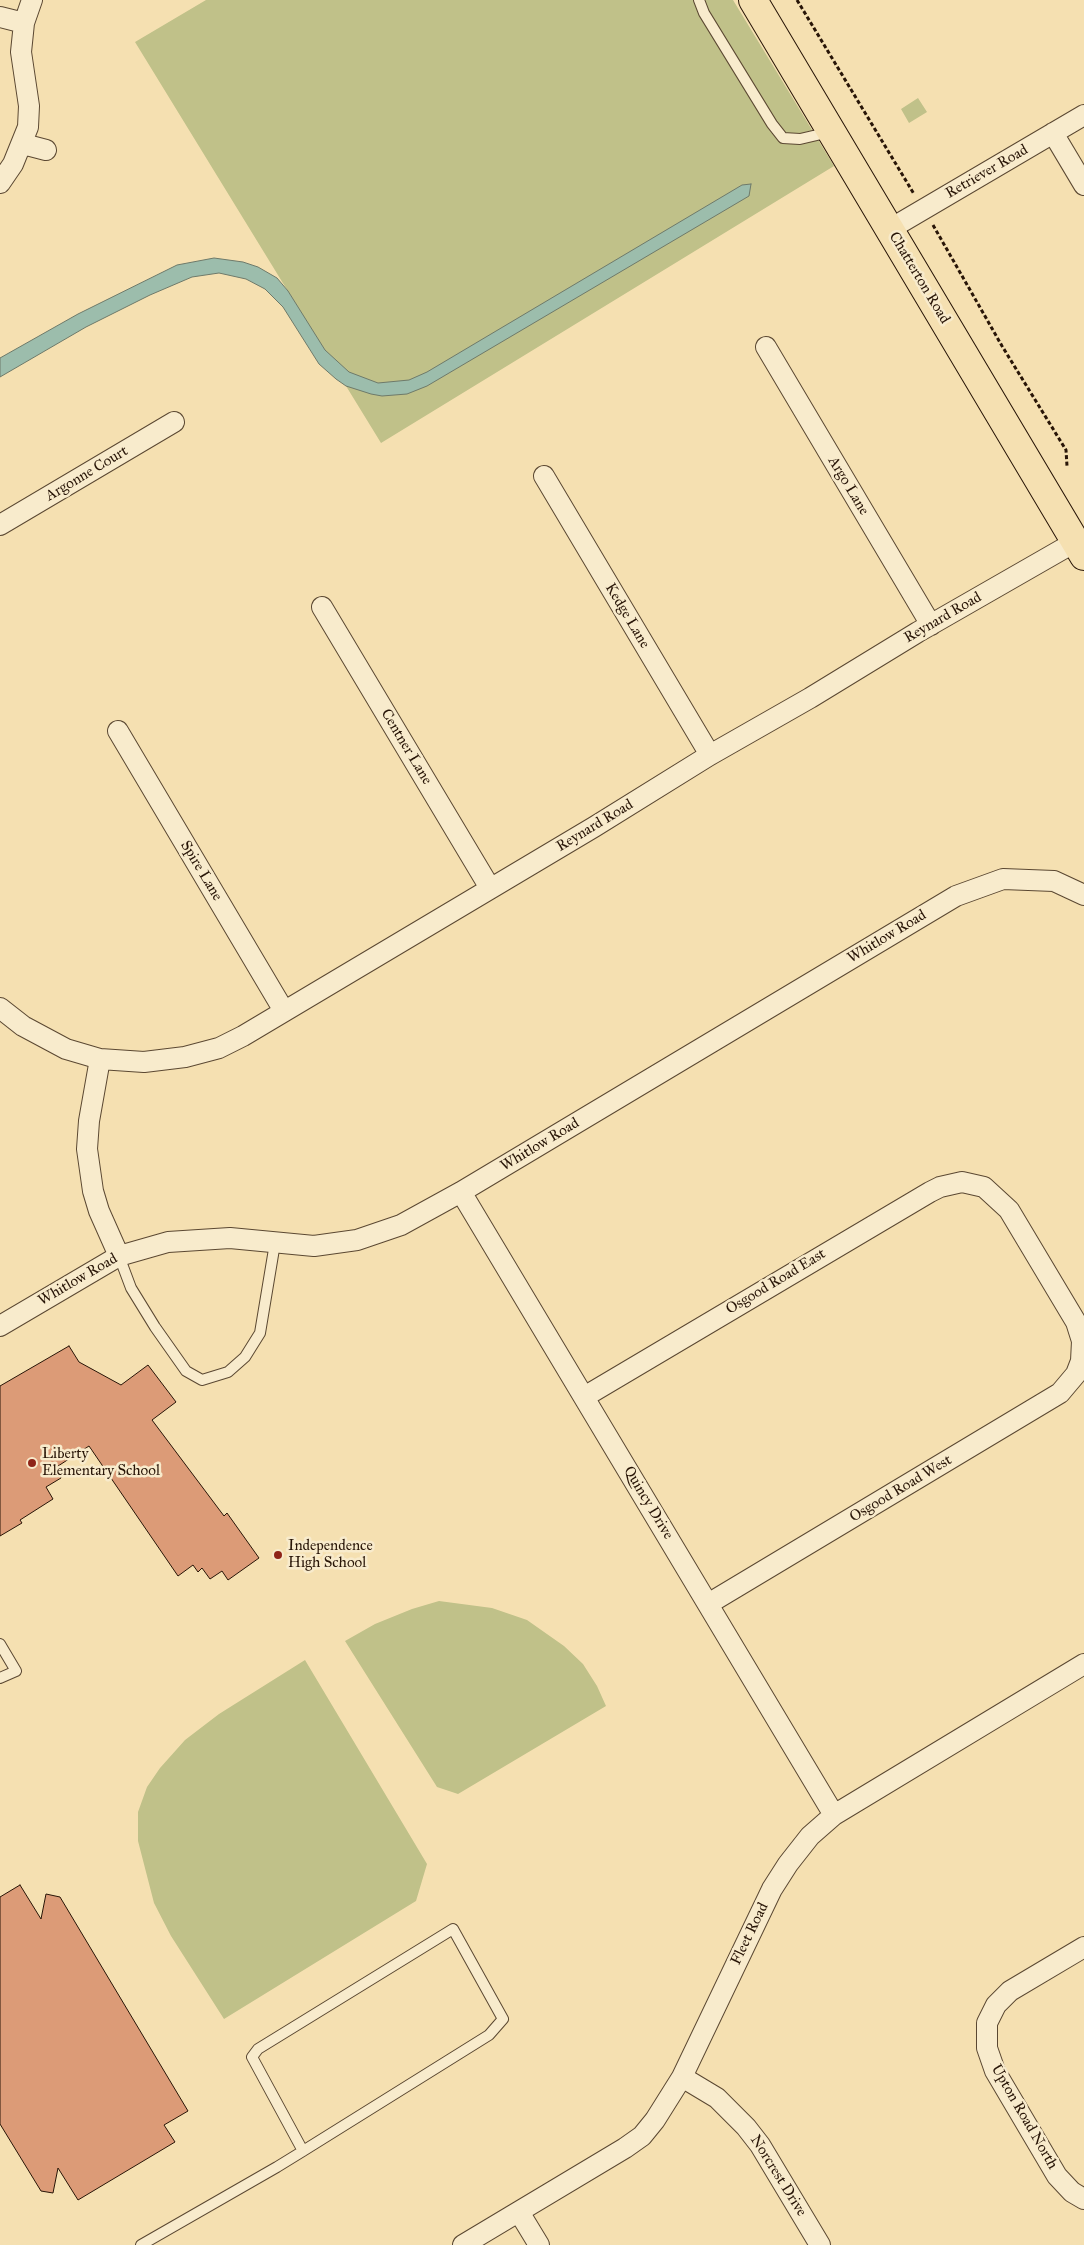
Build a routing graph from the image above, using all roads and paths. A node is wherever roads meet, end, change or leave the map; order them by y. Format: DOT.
graph roads {
  1 [pos="32,0"];
  2 [pos="700,0"];
  3 [pos="753,0"];
  4 [pos="797,0"];
  5 [pos="0,17"];
  6 [pos="24,23"];
  7 [pos="1084,115"];
  8 [pos="831,131"];
  9 [pos="1053,133"];
  10 [pos="23,144"];
  11 [pos="46,150"];
  12 [pos="0,183"];
  13 [pos="1084,184"];
  14 [pos="919,202"];
  15 [pos="932,225"];
  16 [pos="890,229"];
  17 [pos="766,347"];
  18 [pos="174,422"];
  19 [pos="1067,466"];
  20 [pos="544,476"];
  21 [pos="0,525"];
  22 [pos="1080,549"];
  23 [pos="322,607"];
  24 [pos="930,625"];
  25 [pos="118,731"];
  26 [pos="710,755"];
  27 [pos="490,888"];
  28 [pos="1084,895"];
  29 [pos="0,1008"];
  30 [pos="284,1011"];
  31 [pos="100,1059"];
  32 [pos="973,1183"];
  33 [pos="461,1192"];
  34 [pos="274,1243"];
  35 [pos="119,1256"];
  36 [pos="0,1326"];
  37 [pos="584,1397"];
  38 [pos="708,1604"];
  39 [pos="0,1644"];
  40 [pos="1084,1664"];
  41 [pos="0,1678"];
  42 [pos="834,1815"];
  43 [pos="1084,1947"];
  44 [pos="682,2077"];
  45 [pos="303,2151"];
  46 [pos="1084,2199"];
  47 [pos="519,2212"];
  48 [pos="141,2245"];
  49 [pos="463,2245"];
  50 [pos="540,2245"];
  51 [pos="820,2245"];
  1 -- 6 [label="street"];
  2 -- 8 [label="lane"];
  3 -- 8 [label="main road, Chatterton Road"];
  4 -- 14 [label="path"];
  5 -- 6 [label="street"];
  6 -- 10 [label="street"];
  7 -- 9 [label="street, Retriever Road"];
  8 -- 16 [label="main road, Chatterton Road"];
  9 -- 13 [label="street"];
  9 -- 16 [label="street, Retriever Road"];
  10 -- 11 [label="street"];
  10 -- 12 [label="street"];
  15 -- 19 [label="path"];
  16 -- 22 [label="main road, Chatterton Road"];
  17 -- 24 [label="street, Argo Lane"];
  18 -- 21 [label="street, Argonne Court"];
  20 -- 26 [label="street, Kedge Lane"];
  22 -- 24 [label="street, Reynard Road"];
  23 -- 27 [label="street, Centner Lane"];
  24 -- 26 [label="street, Reynard Road"];
  25 -- 30 [label="street, Spire Lane"];
  26 -- 27 [label="street, Reynard Road"];
  27 -- 30 [label="street, Reynard Road"];
  28 -- 33 [label="street, Whitlow Road"];
  29 -- 31 [label="street, Reynard Road"];
  30 -- 31 [label="street, Reynard Road"];
  31 -- 35 [label="street"];
  32 -- 37 [label="street, Osgood Road East"];
  32 -- 38 [label="street, Osgood Road West"];
  33 -- 34 [label="street, Whitlow Road"];
  33 -- 37 [label="street, Quincy Drive"];
  34 -- 35 [label="street, Whitlow Road"];
  34 -- 35 [label="lane"];
  35 -- 36 [label="street, Whitlow Road"];
  37 -- 38 [label="street, Quincy Drive"];
  38 -- 42 [label="street, Quincy Drive"];
  39 -- 41 [label="lane"];
  40 -- 42 [label="street, Fleet Road"];
  42 -- 44 [label="street, Fleet Road"];
  43 -- 46 [label="street, Upton Road North"];
  44 -- 47 [label="street, Fleet Road"];
  44 -- 51 [label="street, Norcrest Drive"];
  45 -- 45 [label="lane"];
  45 -- 48 [label="lane"];
  47 -- 49 [label="street, Fleet Road"];
  47 -- 50 [label="street"];
}
